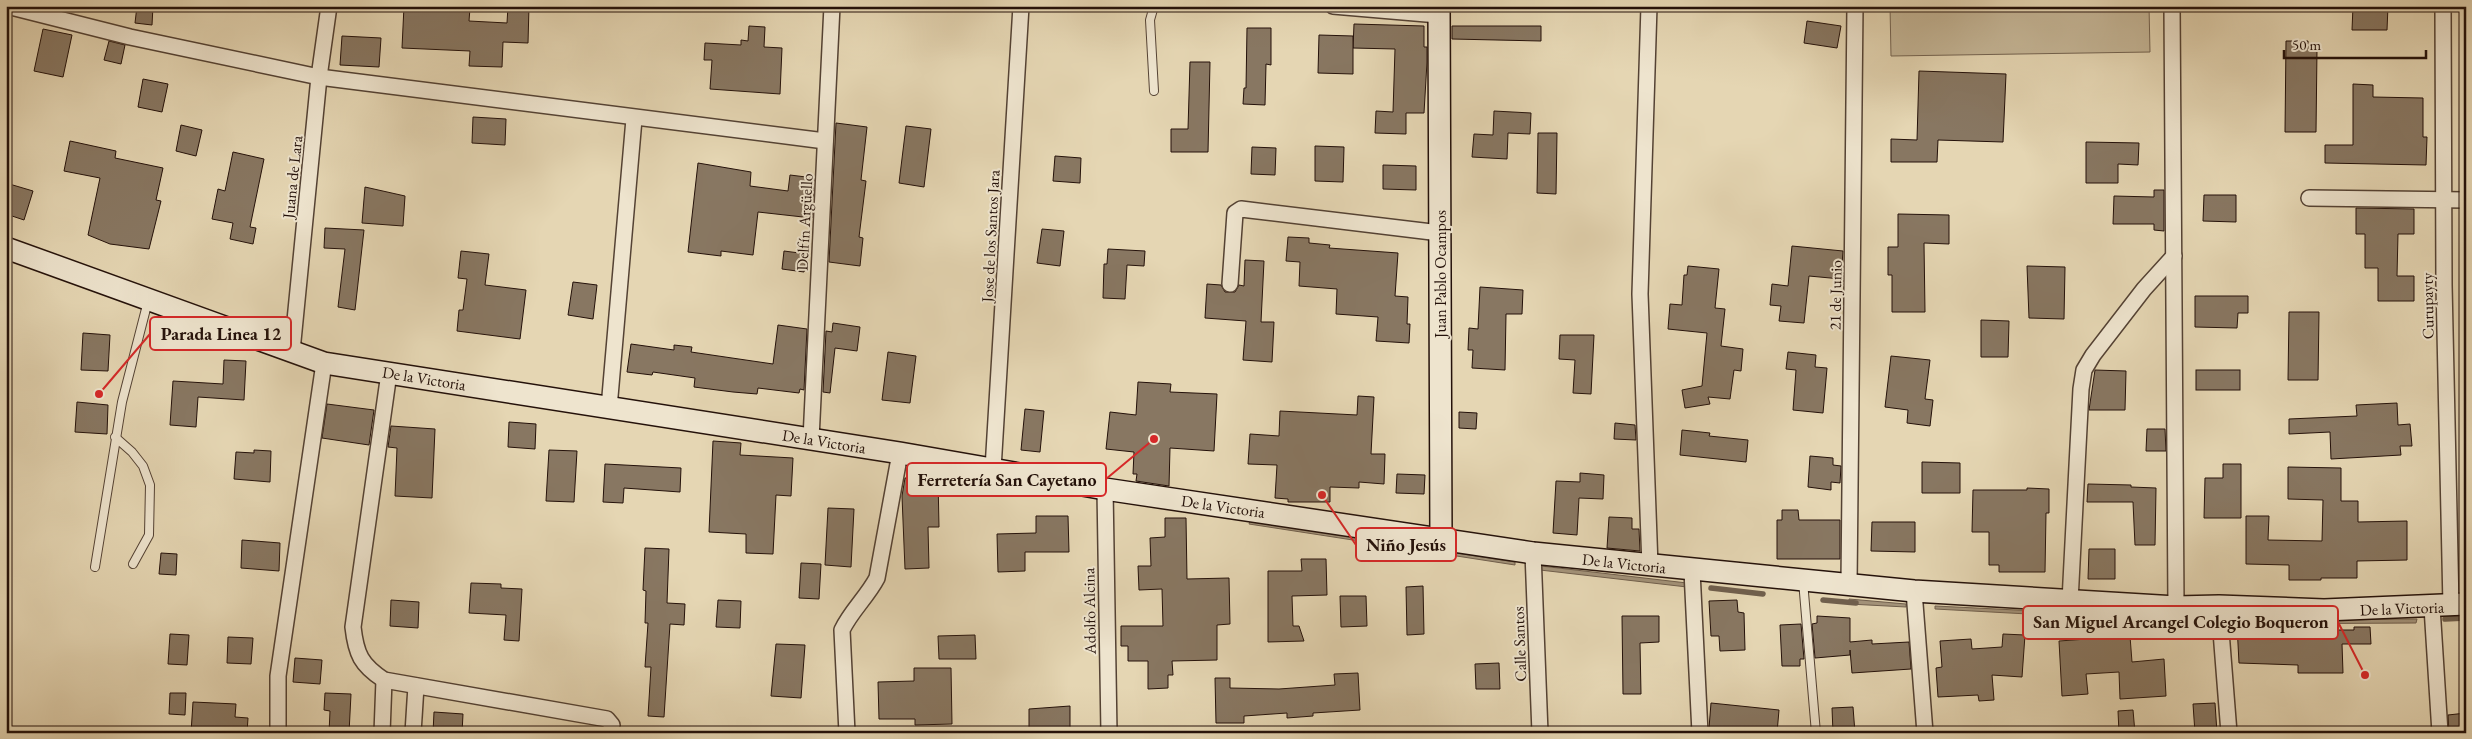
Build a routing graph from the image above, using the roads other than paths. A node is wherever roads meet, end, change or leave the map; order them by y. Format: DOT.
graph roads {
  1 [pos="7,6"];
  2 [pos="329,6"];
  3 [pos="832,6"];
  4 [pos="1021,6"];
  5 [pos="1154,6"];
  6 [pos="1333,6"];
  7 [pos="1649,6"];
  8 [pos="1855,6"];
  9 [pos="2172,6"];
  10 [pos="2443,6"];
  11 [pos="1439,10"];
  12 [pos="319,76"];
  13 [pos="1154,91"];
  14 [pos="634,118"];
  15 [pos="825,141"];
  16 [pos="2309,198"];
  17 [pos="2444,200"];
  18 [pos="2466,200"];
  19 [pos="1440,233"];
  20 [pos="6,248"];
  21 [pos="2174,256"];
  22 [pos="1230,284"];
  23 [pos="149,299"];
  24 [pos="292,351"];
  25 [pos="324,363"];
  26 [pos="389,373"];
  27 [pos="609,408"];
  28 [pos="115,437"];
  29 [pos="811,439"];
  30 [pos="900,453"];
  31 [pos="994,469"];
  32 [pos="1105,489"];
  33 [pos="1441,541"];
  34 [pos="1533,553"];
  35 [pos="133,564"];
  36 [pos="1650,566"];
  37 [pos="95,567"];
  38 [pos="1692,570"];
  39 [pos="1802,579"];
  40 [pos="1849,584"];
  41 [pos="1914,591"];
  42 [pos="2070,601"];
  43 [pos="2219,606"];
  44 [pos="2450,606"];
  45 [pos="2176,608"];
  46 [pos="384,680"];
  47 [pos="416,686"];
  48 [pos="612,729"];
  49 [pos="278,733"];
  50 [pos="382,733"];
  51 [pos="413,733"];
  52 [pos="847,733"];
  53 [pos="1109,733"];
  54 [pos="1540,733"];
  55 [pos="1700,733"];
  56 [pos="1816,733"];
  57 [pos="1925,733"];
  58 [pos="2229,733"];
  59 [pos="2440,733"];
  1 -- 12 [label="street"];
  2 -- 12 [label="street, Juana de Lara"];
  3 -- 15 [label="street, Delfín Argüello"];
  4 -- 31 [label="street, Jose de los Santos Jara"];
  5 -- 13 [label="lane"];
  6 -- 11 [label="street"];
  7 -- 36 [label="street"];
  8 -- 40 [label="street, 21 de Junio"];
  9 -- 21 [label="street"];
  10 -- 17 [label="street, Curupayty"];
  11 -- 19 [label="main road, Juan Pablo Ocampos"];
  12 -- 14 [label="street"];
  12 -- 24 [label="street, Juana de Lara"];
  14 -- 15 [label="street"];
  14 -- 27 [label="street"];
  15 -- 29 [label="street, Delfín Argüello"];
  16 -- 17 [label="street"];
  17 -- 18 [label="street"];
  17 -- 44 [label="street, Curupayty"];
  19 -- 22 [label="street"];
  19 -- 33 [label="main road, Juan Pablo Ocampos"];
  20 -- 23 [label="main road, De la Victoria"];
  21 -- 42 [label="street"];
  21 -- 45 [label="street"];
  23 -- 24 [label="main road, De la Victoria"];
  23 -- 28 [label="lane"];
  24 -- 25 [label="main road, De la Victoria"];
  25 -- 26 [label="main road, De la Victoria"];
  25 -- 49 [label="street"];
  26 -- 27 [label="main road, De la Victoria"];
  26 -- 46 [label="street"];
  27 -- 29 [label="main road, De la Victoria"];
  28 -- 35 [label="lane"];
  28 -- 37 [label="lane"];
  29 -- 30 [label="main road, De la Victoria"];
  30 -- 31 [label="main road, De la Victoria"];
  30 -- 52 [label="street"];
  31 -- 32 [label="main road, De la Victoria"];
  32 -- 33 [label="main road, De la Victoria"];
  32 -- 53 [label="street, Adolfo Alcina"];
  33 -- 34 [label="main road, De la Victoria"];
  34 -- 36 [label="main road, De la Victoria"];
  34 -- 54 [label="street, Calle Santos"];
  36 -- 38 [label="main road, De la Victoria"];
  38 -- 39 [label="main road, De la Victoria"];
  38 -- 55 [label="street"];
  39 -- 40 [label="main road, De la Victoria"];
  39 -- 56 [label="lane"];
  40 -- 41 [label="main road, De la Victoria"];
  41 -- 42 [label="main road, De la Victoria"];
  41 -- 57 [label="street"];
  42 -- 45 [label="main road, De la Victoria"];
  43 -- 44 [label="main road, De la Victoria"];
  43 -- 45 [label="main road, De la Victoria"];
  43 -- 58 [label="street"];
  44 -- 59 [label="street, Curupayty"];
  46 -- 47 [label="street"];
  46 -- 50 [label="street"];
  47 -- 48 [label="street"];
  47 -- 51 [label="street"];
}
